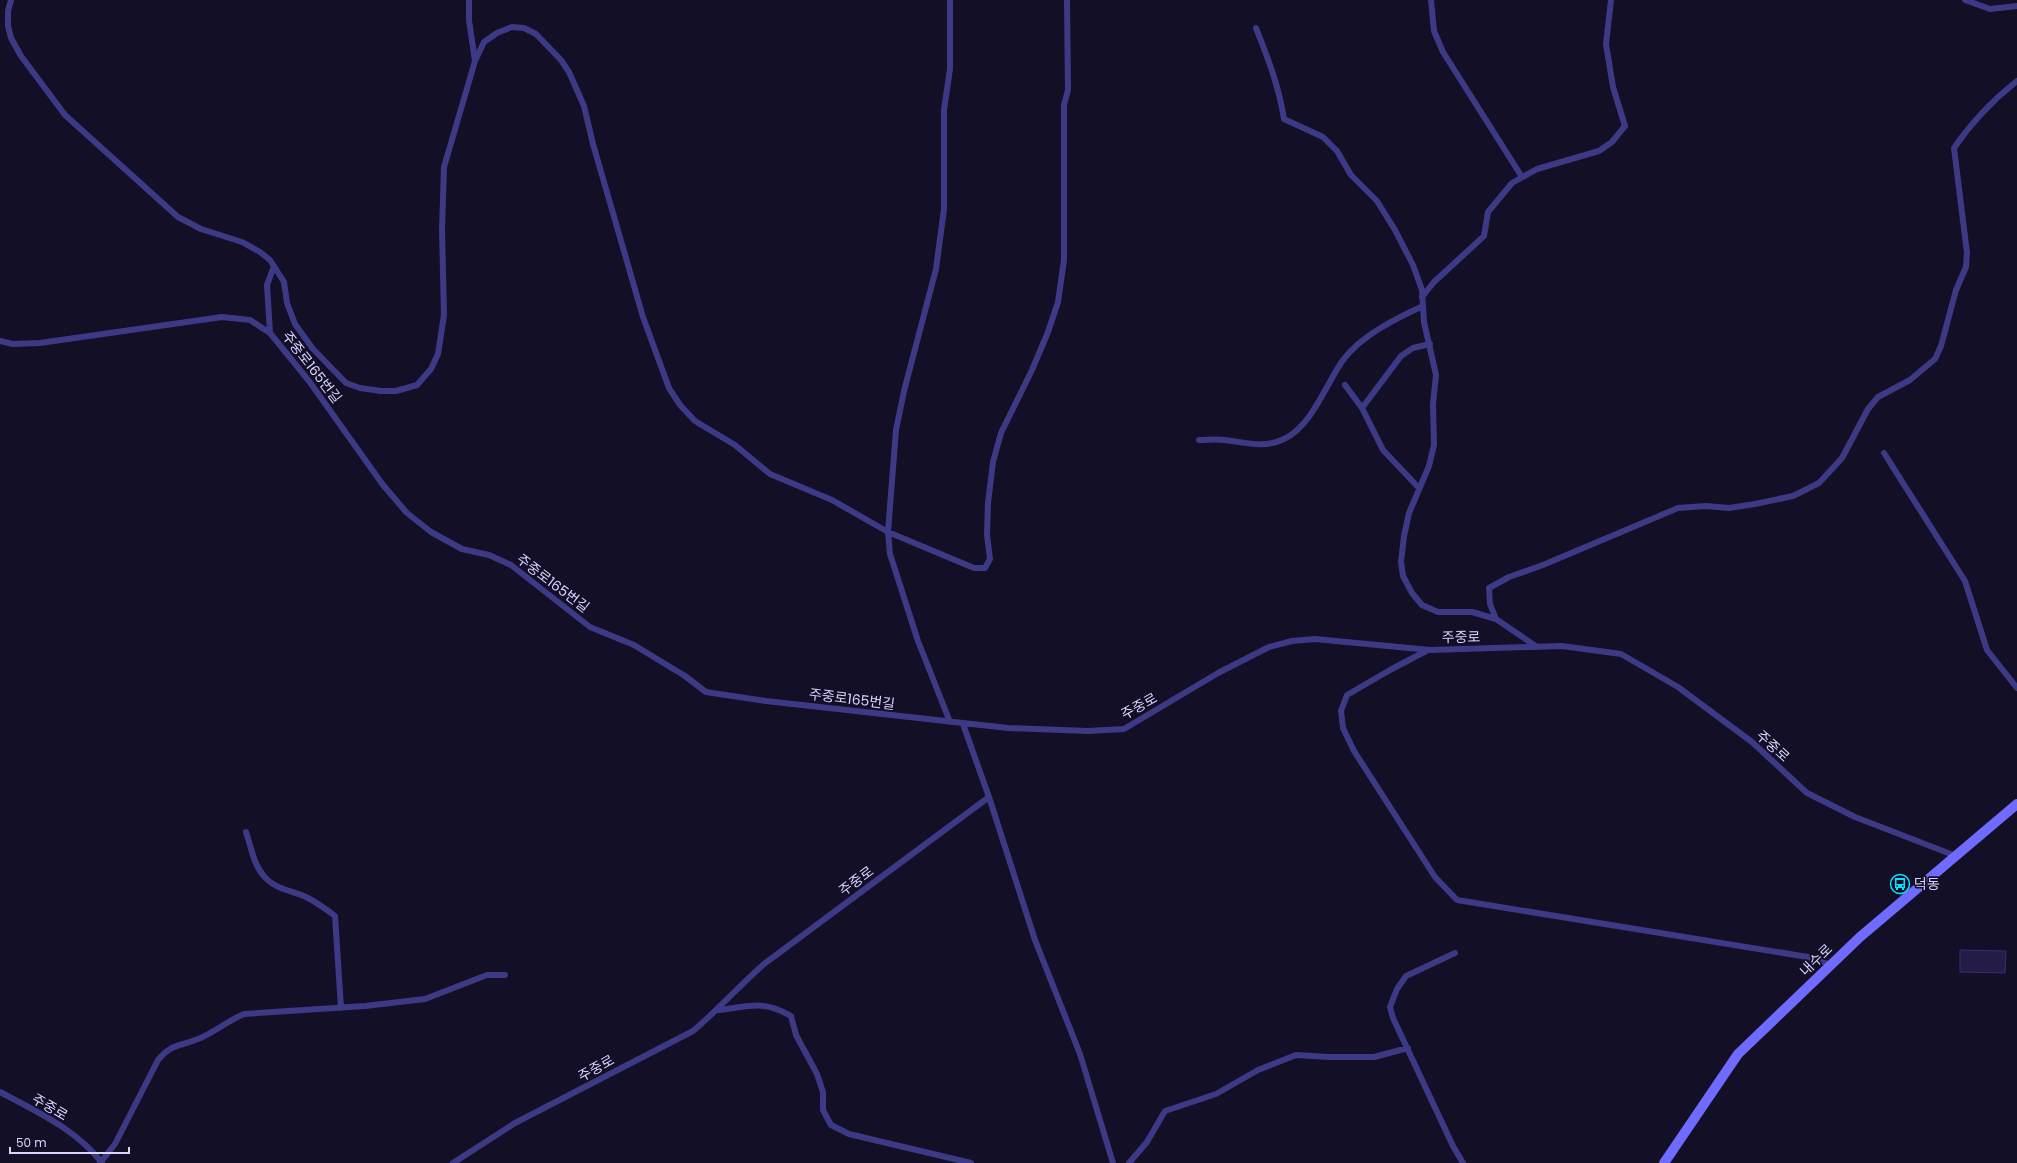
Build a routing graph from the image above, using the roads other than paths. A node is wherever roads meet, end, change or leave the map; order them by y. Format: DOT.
graph roads {
  1 [pos="11,0"];
  2 [pos="469,0"];
  3 [pos="950,0"];
  4 [pos="1067,0"];
  5 [pos="1431,0"];
  6 [pos="1611,0"];
  7 [pos="1965,0"];
  8 [pos="2017,6"];
  9 [pos="1256,28"];
  10 [pos="475,61"];
  11 [pos="2017,81"];
  12 [pos="1522,177"];
  13 [pos="274,266"];
  14 [pos="1422,297"];
  15 [pos="1423,306"];
  16 [pos="270,333"];
  17 [pos="0,341"];
  18 [pos="1430,344"];
  19 [pos="1345,385"];
  20 [pos="1362,408"];
  21 [pos="1199,440"];
  22 [pos="1884,453"];
  23 [pos="1419,488"];
  24 [pos="888,532"];
  25 [pos="1496,619"];
  26 [pos="1537,647"];
  27 [pos="1430,650"];
  28 [pos="2017,688"];
  29 [pos="950,722"];
  30 [pos="963,724"];
  31 [pos="989,797"];
  32 [pos="2017,804"];
  33 [pos="246,832"];
  34 [pos="1956,856"];
  35 [pos="1455,953"];
  36 [pos="1831,965"];
  37 [pos="505,975"];
  38 [pos="341,1008"];
  39 [pos="718,1010"];
  40 [pos="1408,1048"];
  41 [pos="0,1092"];
  42 [pos="101,1163"];
  43 [pos="453,1163"];
  44 [pos="971,1163"];
  45 [pos="1113,1163"];
  46 [pos="1129,1163"];
  47 [pos="1463,1163"];
  48 [pos="1664,1163"];
  1 -- 13 [label="lane"];
  2 -- 10 [label="lane"];
  3 -- 24 [label="lane"];
  4 -- 24 [label="lane"];
  5 -- 12 [label="lane"];
  6 -- 12 [label="lane"];
  7 -- 8 [label="lane"];
  9 -- 14 [label="lane"];
  10 -- 13 [label="lane"];
  10 -- 24 [label="lane"];
  11 -- 25 [label="lane"];
  12 -- 14 [label="lane"];
  13 -- 16 [label="lane"];
  14 -- 15 [label="lane"];
  15 -- 18 [label="lane"];
  15 -- 21 [label="lane"];
  16 -- 17 [label="lane, 주중로165번길"];
  16 -- 29 [label="lane, 주중로165번길"];
  18 -- 20 [label="lane"];
  18 -- 23 [label="lane"];
  19 -- 20 [label="lane"];
  20 -- 23 [label="lane"];
  22 -- 28 [label="lane"];
  23 -- 25 [label="lane"];
  24 -- 29 [label="lane"];
  25 -- 26 [label="lane"];
  26 -- 27 [label="lane, 주중로"];
  26 -- 34 [label="lane, 주중로"];
  27 -- 30 [label="lane, 주중로"];
  27 -- 36 [label="lane"];
  29 -- 30 [label="lane, 주중로165번길"];
  30 -- 31 [label="lane"];
  31 -- 39 [label="lane, 주중로"];
  31 -- 45 [label="lane"];
  32 -- 34 [label="street, 내수로"];
  33 -- 38 [label="lane"];
  34 -- 36 [label="street, 내수로"];
  35 -- 40 [label="lane"];
  36 -- 48 [label="street, 내수로"];
  37 -- 38 [label="lane"];
  38 -- 42 [label="lane"];
  39 -- 43 [label="lane, 주중로"];
  39 -- 44 [label="lane"];
  40 -- 46 [label="lane"];
  40 -- 47 [label="lane"];
  41 -- 42 [label="lane, 주중로"];
}
